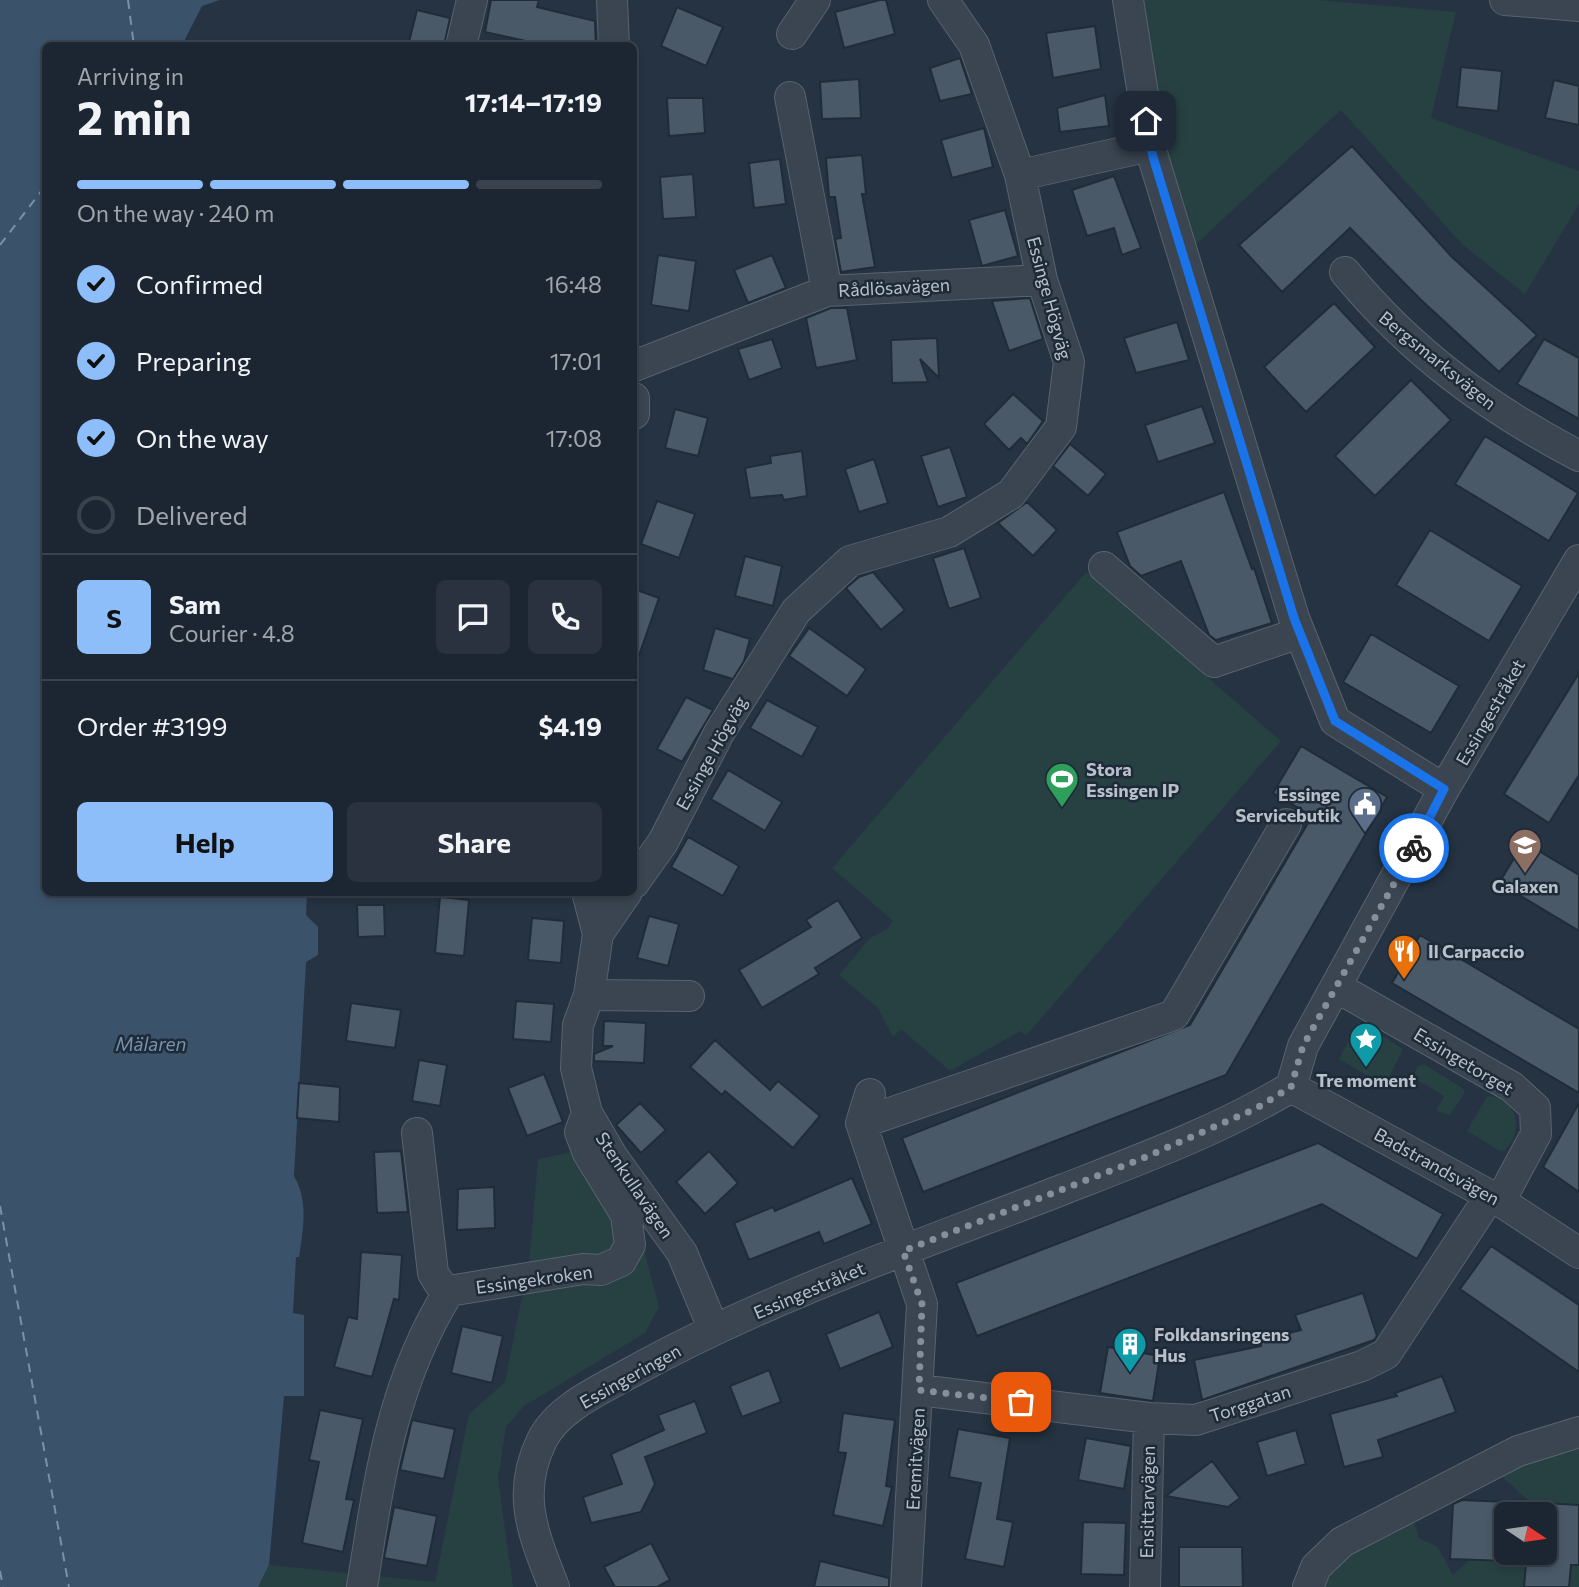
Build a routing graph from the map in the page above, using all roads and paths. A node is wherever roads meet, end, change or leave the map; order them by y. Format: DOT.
graph roads {
  1 [pos="472,0"];
  2 [pos="612,0"];
  3 [pos="815,0"];
  4 [pos="943,0"];
  5 [pos="1128,0"];
  6 [pos="1505,0"];
  7 [pos="1579,6"];
  8 [pos="792,34"];
  9 [pos="462,42"];
  10 [pos="614,42"];
  11 [pos="790,97"];
  12 [pos="1150,146"];
  13 [pos="1020,175"];
  14 [pos="1345,272"];
  15 [pos="1042,280"];
  16 [pos="827,290"];
  17 [pos="637,365"];
  18 [pos="1579,456"];
  19 [pos="1579,560"];
  20 [pos="1104,567"];
  21 [pos="1299,633"];
  22 [pos="1444,789"];
  23 [pos="1286,824"];
  24 [pos="637,880"];
  25 [pos="588,896"];
  26 [pos="624,896"];
  27 [pos="598,934"];
  28 [pos="1338,988"];
  29 [pos="589,995"];
  30 [pos="690,996"];
  31 [pos="1291,1087"];
  32 [pos="870,1094"];
  33 [pos="587,1113"];
  34 [pos="861,1123"];
  35 [pos="417,1133"];
  36 [pos="1495,1198"];
  37 [pos="903,1251"];
  38 [pos="1579,1253"];
  39 [pos="449,1291"];
  40 [pos="715,1330"];
  41 [pos="919,1390"];
  42 [pos="1149,1418"];
  43 [pos="1579,1432"];
  44 [pos="362,1587"];
  45 [pos="554,1587"];
  46 [pos="906,1587"];
  47 [pos="1145,1587"];
  48 [pos="1308,1587"];
  1 -- 9 [label="street"];
  2 -- 10 [label="street"];
  3 -- 8 [label="street"];
  4 -- 13 [label="street, Essinge Högväg"];
  5 -- 12 [label="street"];
  6 -- 7 [label="street"];
  11 -- 16 [label="street"];
  12 -- 13 [label="street"];
  12 -- 21 [label="street"];
  13 -- 15 [label="street, Essinge Högväg"];
  14 -- 18 [label="street, Bergsmarksvägen"];
  15 -- 16 [label="street, Rådlösavägen"];
  15 -- 24 [label="street, Essinge Högväg"];
  16 -- 17 [label="street, Rådlösavägen"];
  19 -- 22 [label="street, Essingestråket"];
  20 -- 21 [label="street"];
  21 -- 22 [label="street"];
  22 -- 28 [label="street, Essingestråket"];
  23 -- 34 [label="street"];
  25 -- 27 [label="street, Stenkullavägen"];
  26 -- 27 [label="street"];
  27 -- 29 [label="street, Stenkullavägen"];
  28 -- 31 [label="street, Essingestråket"];
  28 -- 36 [label="street, Essingetorget"];
  29 -- 30 [label="street"];
  29 -- 33 [label="street, Stenkullavägen"];
  31 -- 36 [label="street, Badstrandsvägen"];
  31 -- 37 [label="street, Essingestråket"];
  32 -- 34 [label="street"];
  33 -- 39 [label="street, Essingekroken"];
  33 -- 40 [label="street, Stenkullavägen"];
  34 -- 37 [label="street"];
  35 -- 39 [label="street"];
  36 -- 38 [label="street, Badstrandsvägen"];
  36 -- 42 [label="street, Torggatan"];
  37 -- 40 [label="street, Essingestråket"];
  37 -- 41 [label="street, Eremitvägen"];
  39 -- 44 [label="street"];
  40 -- 45 [label="street, Essingeringen"];
  41 -- 42 [label="street, Torggatan"];
  41 -- 46 [label="street, Eremitvägen"];
  42 -- 47 [label="street, Ensittarvägen"];
  43 -- 48 [label="street"];
}
